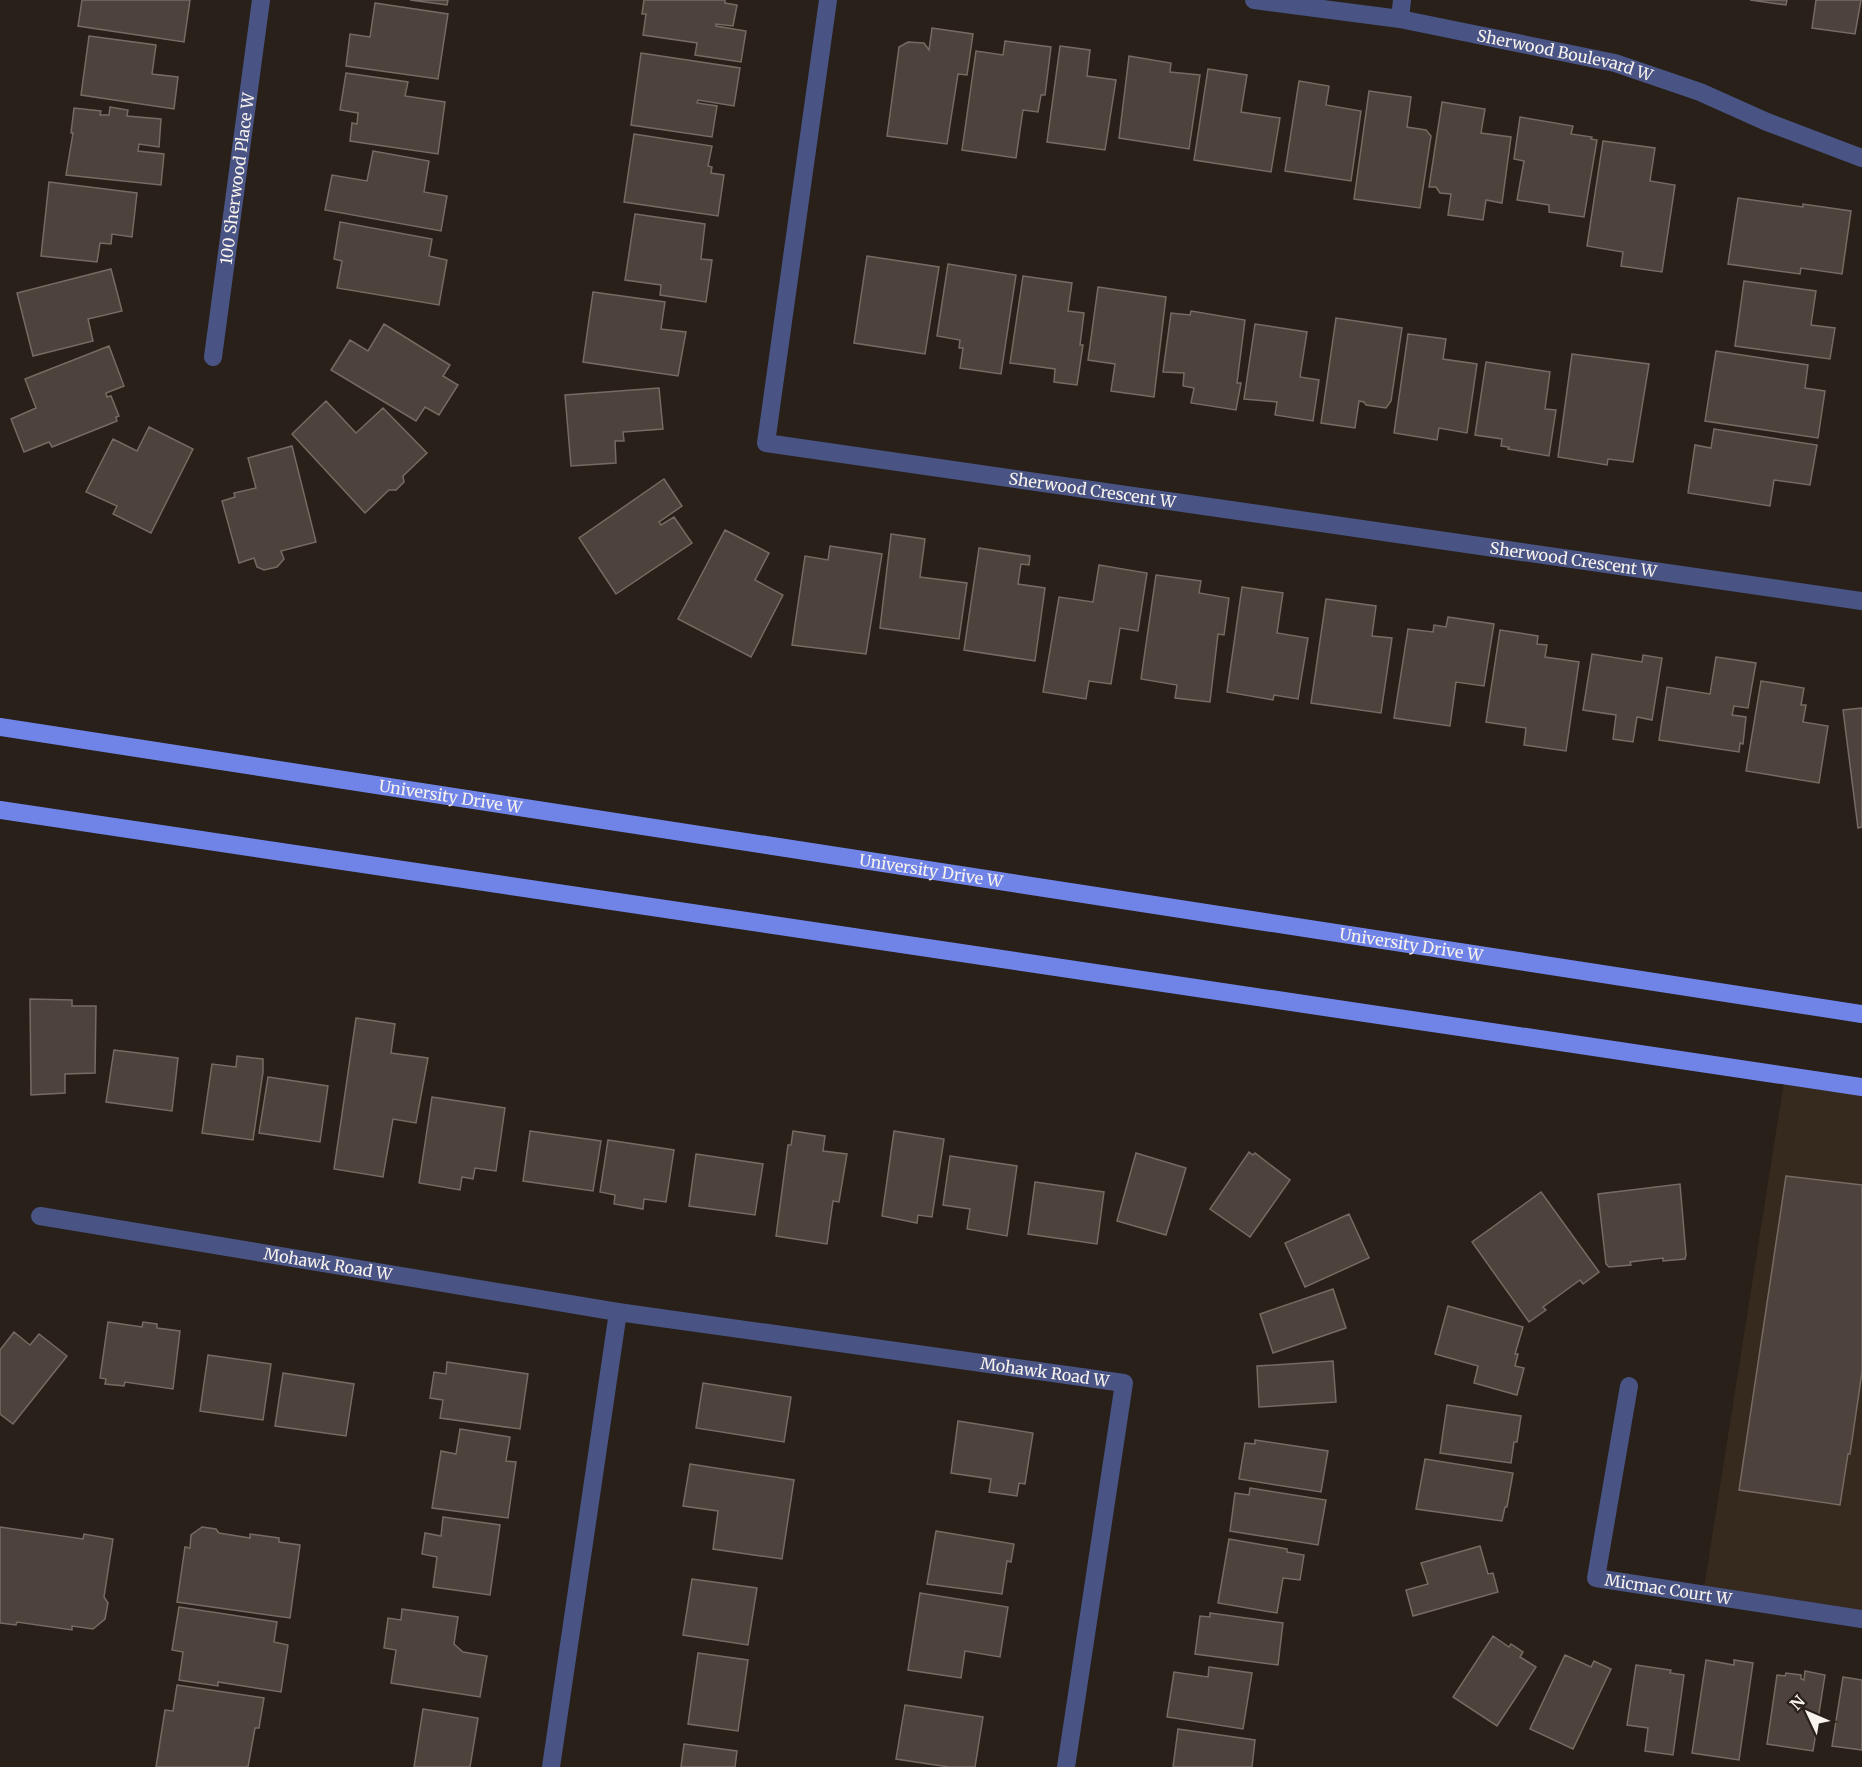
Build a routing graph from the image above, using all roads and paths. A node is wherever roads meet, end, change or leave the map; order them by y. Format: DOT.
graph roads {
  1 [pos="261,0"];
  2 [pos="828,0"];
  3 [pos="1254,0"];
  4 [pos="1402,0"];
  5 [pos="1400,19"];
  6 [pos="1862,158"];
  7 [pos="213,357"];
  8 [pos="1862,601"];
  9 [pos="0,727"];
  10 [pos="0,810"];
  11 [pos="1862,1014"];
  12 [pos="1862,1087"];
  13 [pos="40,1216"];
  14 [pos="618,1312"];
  15 [pos="1629,1386"];
  16 [pos="1862,1619"];
  17 [pos="551,1767"];
  18 [pos="1066,1767"];
  1 -- 7 [label="street, 100 Sherwood Place W"];
  2 -- 8 [label="street, Sherwood Crescent W"];
  3 -- 5 [label="street, Sherwood Boulevard W"];
  4 -- 5 [label="street"];
  5 -- 6 [label="street, Sherwood Boulevard W"];
  9 -- 11 [label="main road, University Drive W"];
  10 -- 12 [label="main road"];
  13 -- 14 [label="street, Mohawk Road W"];
  14 -- 17 [label="street"];
  14 -- 18 [label="street, Mohawk Road W"];
  15 -- 16 [label="street, Micmac Court W"];
}
